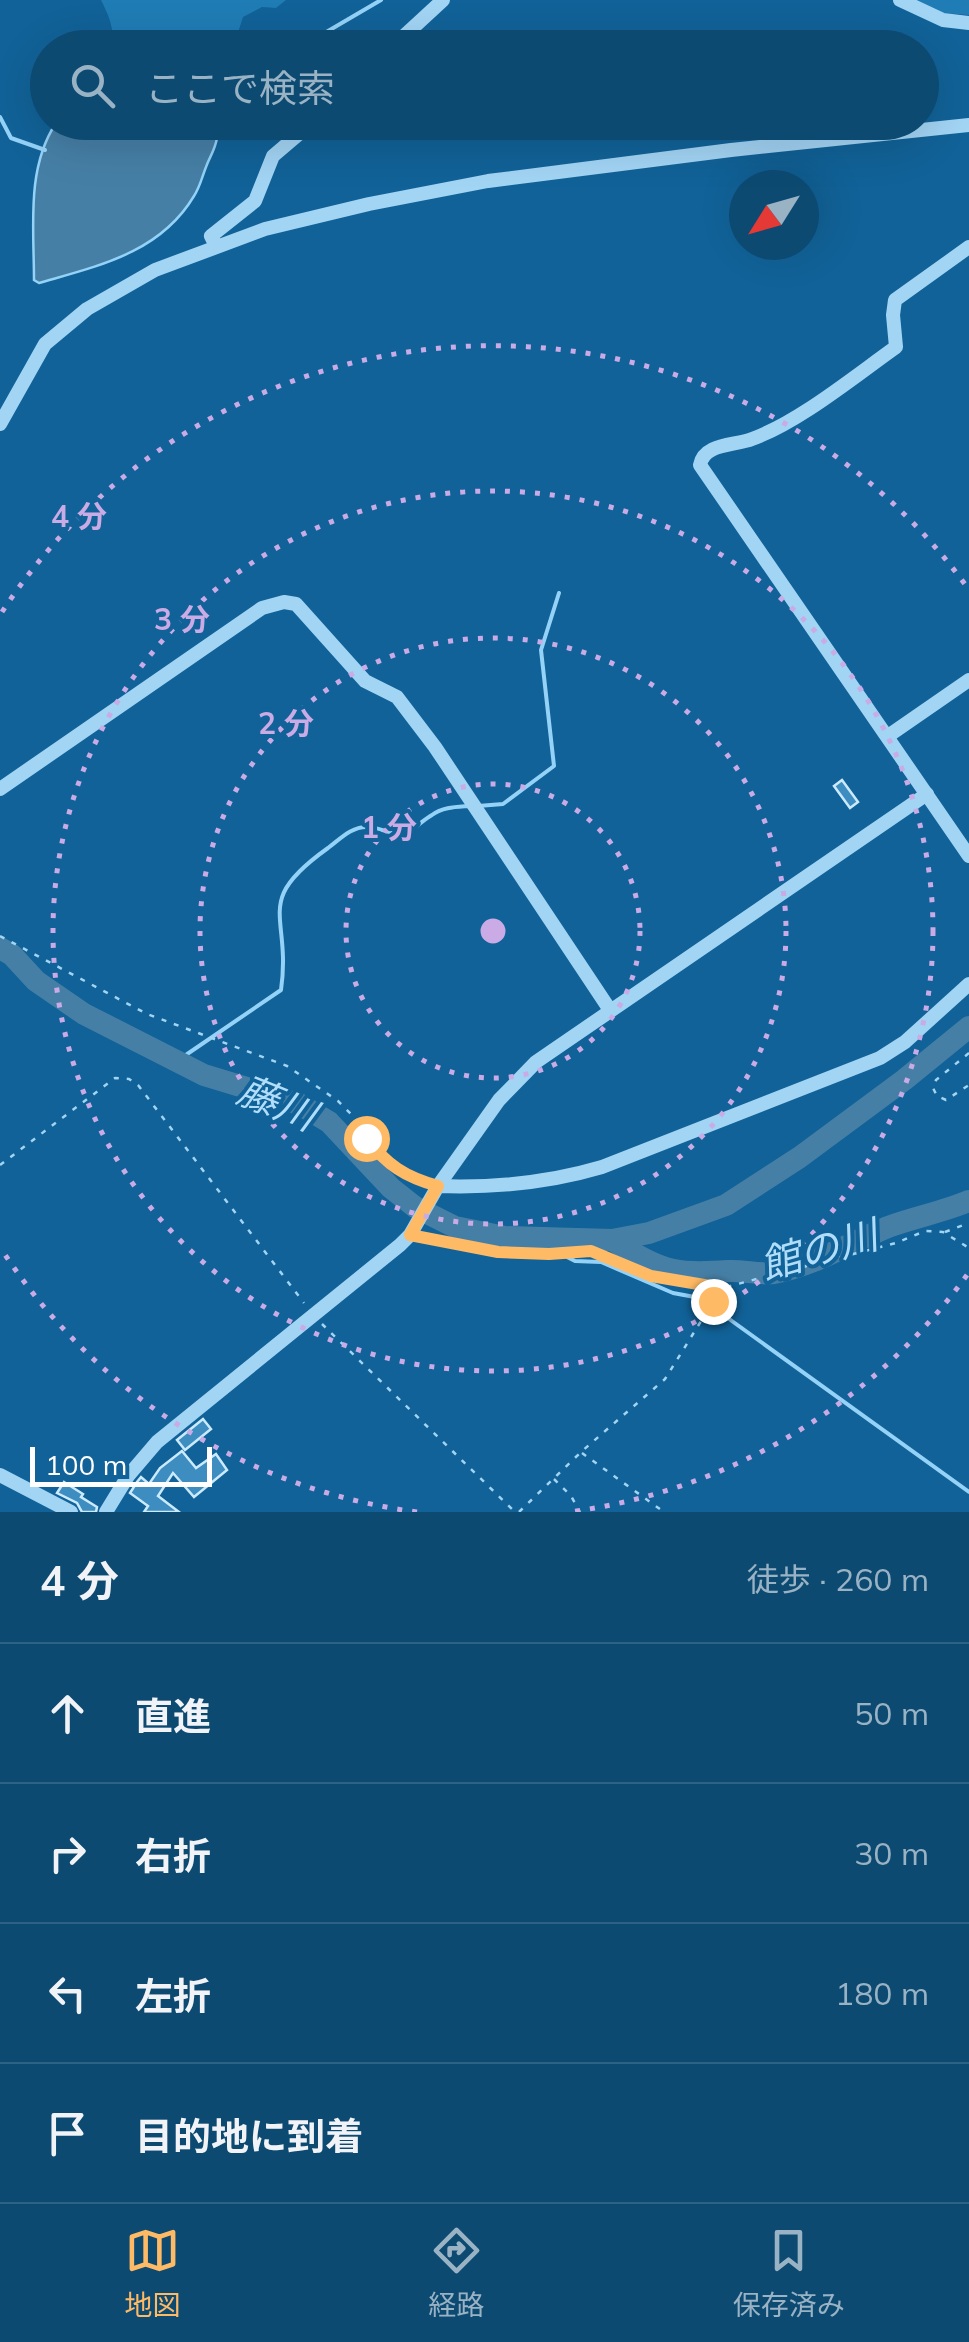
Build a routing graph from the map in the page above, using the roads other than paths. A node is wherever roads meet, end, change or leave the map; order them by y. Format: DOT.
graph roads {
  1 [pos="443,0"];
  2 [pos="900,0"];
  3 [pos="969,23"];
  4 [pos="410,30"];
  5 [pos="969,126"];
  6 [pos="939,129"];
  7 [pos="291,140"];
  8 [pos="830,140"];
  9 [pos="216,246"];
  10 [pos="969,246"];
  11 [pos="0,424"];
  12 [pos="969,680"];
  13 [pos="888,736"];
  14 [pos="0,789"];
  15 [pos="926,794"];
  16 [pos="969,856"];
  17 [pos="969,984"];
  18 [pos="610,1010"];
  19 [pos="434,1192"];
  20 [pos="0,1475"];
  21 [pos="71,1512"];
  22 [pos="106,1512"];
  1 -- 4 [label="street"];
  2 -- 3 [label="street"];
  5 -- 6 [label="street"];
  7 -- 9 [label="street"];
  8 -- 9 [label="street"];
  9 -- 11 [label="street"];
  10 -- 13 [label="street"];
  12 -- 13 [label="street"];
  13 -- 15 [label="street"];
  14 -- 18 [label="street"];
  15 -- 16 [label="street"];
  15 -- 18 [label="street"];
  17 -- 19 [label="street"];
  18 -- 19 [label="street"];
  19 -- 22 [label="street"];
  20 -- 21 [label="street"];
}
